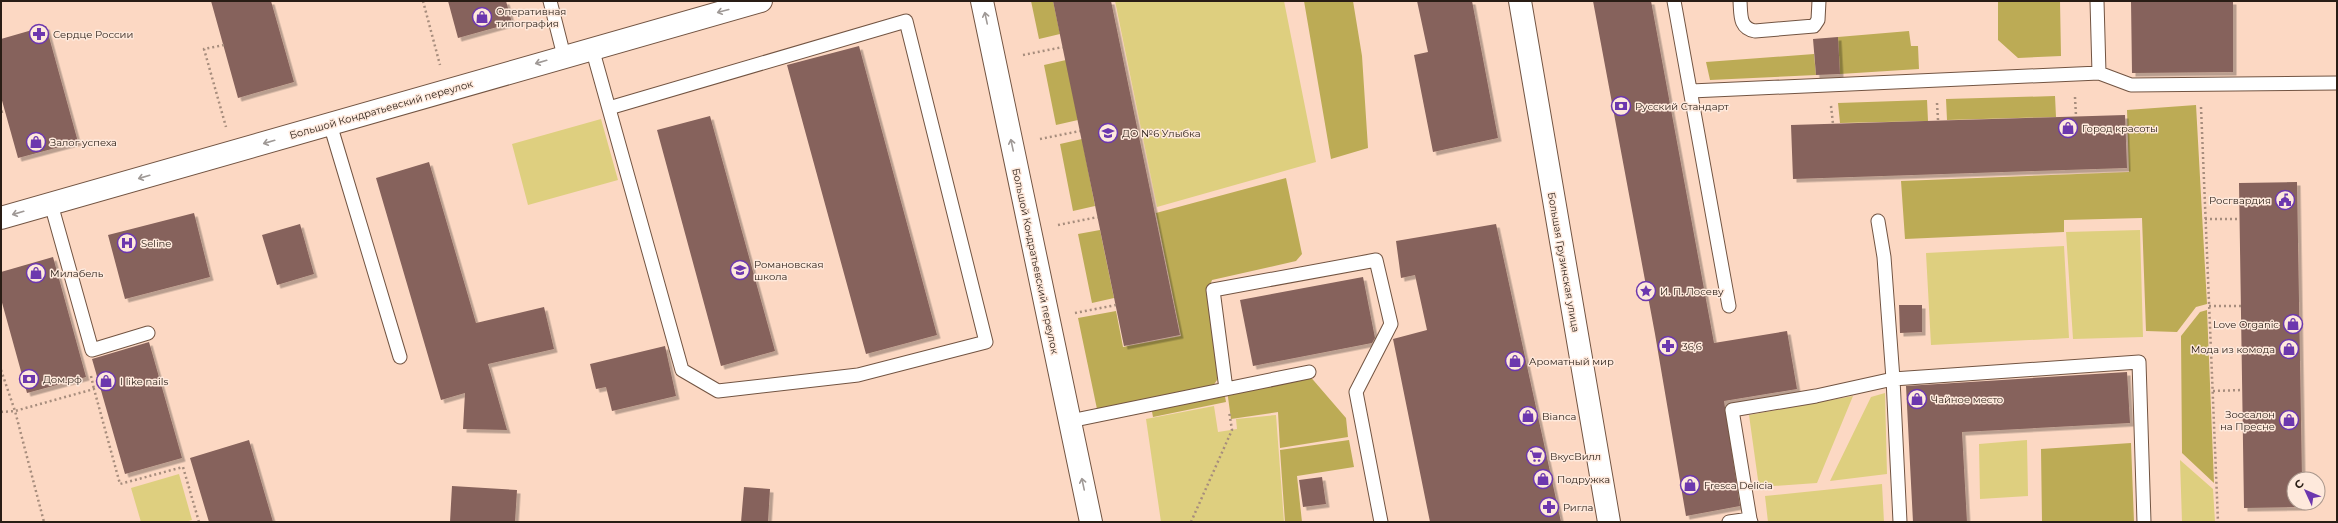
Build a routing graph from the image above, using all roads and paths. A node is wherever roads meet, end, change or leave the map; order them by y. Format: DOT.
graph roads {
  1 [pos="423,1"];
  2 [pos="550,1"];
  3 [pos="761,1"];
  4 [pos="982,1"];
  5 [pos="1520,1"];
  6 [pos="1674,1"];
  7 [pos="1740,1"];
  8 [pos="1818,1"];
  9 [pos="2097,1"];
  10 [pos="224,45"];
  11 [pos="1063,47"];
  12 [pos="592,48"];
  13 [pos="1023,55"];
  14 [pos="564,56"];
  15 [pos="440,64"];
  16 [pos="2099,73"];
  17 [pos="2337,83"];
  18 [pos="2200,84"];
  19 [pos="1691,91"];
  20 [pos="609,108"];
  21 [pos="5,111"];
  22 [pos="1,112"];
  23 [pos="330,124"];
  24 [pos="1080,131"];
  25 [pos="1040,139"];
  26 [pos="233,152"];
  27 [pos="51,204"];
  28 [pos="1098,217"];
  29 [pos="1,218"];
  30 [pos="2205,219"];
  31 [pos="2239,219"];
  32 [pos="1878,221"];
  33 [pos="1058,225"];
  34 [pos="1116,305"];
  35 [pos="1729,306"];
  36 [pos="2209,306"];
  37 [pos="2241,306"];
  38 [pos="1075,313"];
  39 [pos="148,333"];
  40 [pos="400,357"];
  41 [pos="1,370"];
  42 [pos="1309,372"];
  43 [pos="91,376"];
  44 [pos="1893,379"];
  45 [pos="94,388"];
  46 [pos="1226,389"];
  47 [pos="2242,390"];
  48 [pos="2213,391"];
  49 [pos="15,411"];
  50 [pos="1,412"];
  51 [pos="1070,421"];
  52 [pos="1232,430"];
  53 [pos="1751,520"];
  54 [pos="44,522"];
  55 [pos="199,522"];
  56 [pos="1091,522"];
  57 [pos="1191,522"];
  58 [pos="1381,522"];
  59 [pos="1608,522"];
  60 [pos="1729,522"];
  61 [pos="1900,522"];
  62 [pos="2144,522"];
  63 [pos="2218,522"];
  1 -- 15 [label="path"];
  2 -- 14 [label="lane"];
  3 -- 12 [label="street, Большой Кондратьевский переулок, one-way"];
  51 -- 4 [label="street, Большой Кондратьевский переулок, one-way"];
  5 -- 59 [label="street, Большая Грузинская улица"];
  6 -- 19 [label="lane"];
  7 -- 8 [label="lane"];
  9 -- 16 [label="lane"];
  10 -- 26 [label="path"];
  11 -- 13 [label="path"];
  12 -- 14 [label="street, Большой Кондратьевский переулок"];
  12 -- 20 [label="lane"];
  14 -- 23 [label="street, Большой Кондратьевский переулок, one-way"];
  16 -- 18 [label="lane"];
  16 -- 19 [label="lane"];
  17 -- 18 [label="lane"];
  18 -- 30 [label="path"];
  19 -- 35 [label="lane"];
  20 -- 20 [label="lane"];
  21 -- 22 [label="path"];
  23 -- 26 [label="street, Большой Кондратьевский переулок, one-way"];
  23 -- 40 [label="lane"];
  24 -- 25 [label="path"];
  26 -- 27 [label="street, Большой Кондратьевский переулок, one-way"];
  27 -- 29 [label="street, Большой Кондратьевский переулок, one-way"];
  27 -- 39 [label="lane"];
  28 -- 33 [label="path"];
  30 -- 31 [label="path"];
  30 -- 36 [label="path"];
  32 -- 44 [label="lane"];
  34 -- 38 [label="path"];
  36 -- 37 [label="path"];
  36 -- 48 [label="path"];
  41 -- 49 [label="path"];
  42 -- 46 [label="lane"];
  43 -- 45 [label="path"];
  44 -- 53 [label="lane"];
  44 -- 61 [label="lane"];
  44 -- 62 [label="lane"];
  45 -- 49 [label="path"];
  45 -- 55 [label="path"];
  46 -- 51 [label="lane"];
  46 -- 58 [label="lane"];
  47 -- 48 [label="path"];
  48 -- 63 [label="path"];
  49 -- 50 [label="path"];
  49 -- 54 [label="path"];
  56 -- 51 [label="street, Большой Кондратьевский переулок, one-way"];
  52 -- 57 [label="path"];
  53 -- 60 [label="lane"];
}
